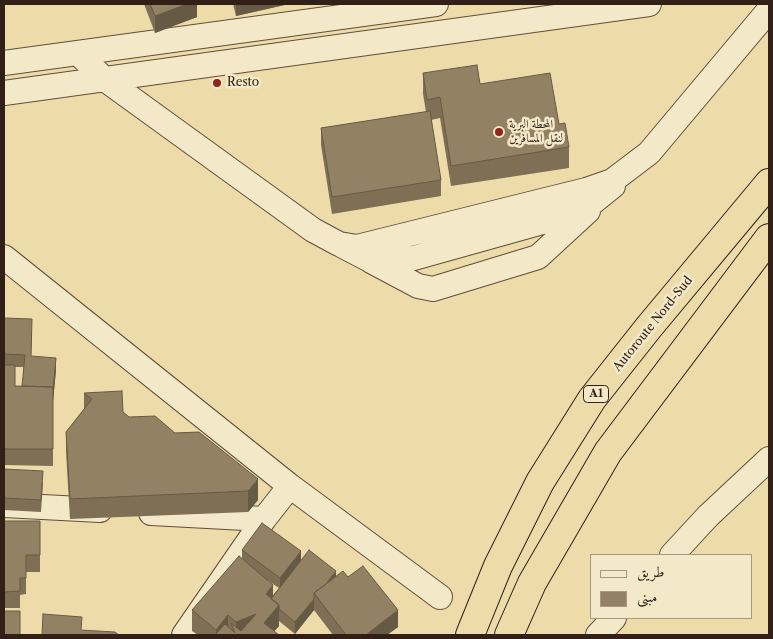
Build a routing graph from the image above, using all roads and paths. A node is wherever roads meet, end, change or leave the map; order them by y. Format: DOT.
graph roads {
  1 [pos="436,4"];
  2 [pos="649,4"];
  3 [pos="769,10"];
  4 [pos="78,53"];
  5 [pos="4,63"];
  6 [pos="103,78"];
  7 [pos="4,93"];
  8 [pos="630,169"];
  9 [pos="769,183"];
  10 [pos="602,197"];
  11 [pos="769,238"];
  12 [pos="339,244"];
  13 [pos="4,257"];
  14 [pos="370,260"];
  15 [pos="769,459"];
  16 [pos="290,486"];
  17 [pos="4,505"];
  18 [pos="264,519"];
  19 [pos="673,554"];
  20 [pos="440,597"];
  21 [pos="613,619"];
  22 [pos="184,635"];
  23 [pos="470,635"];
  24 [pos="509,635"];
  25 [pos="598,635"];
  1 -- 4 [label="street"];
  2 -- 6 [label="street"];
  3 -- 8 [label="street"];
  4 -- 5 [label="street"];
  4 -- 6 [label="street"];
  6 -- 7 [label="street"];
  6 -- 12 [label="street"];
  8 -- 10 [label="street"];
  8 -- 12 [label="street"];
  9 -- 23 [label="highway, Autoroute Nord-Sud / A1"];
  10 -- 14 [label="street"];
  10 -- 14 [label="street"];
  11 -- 24 [label="highway"];
  12 -- 14 [label="street"];
  13 -- 16 [label="street"];
  15 -- 19 [label="street"];
  16 -- 18 [label="street"];
  16 -- 20 [label="street"];
  17 -- 18 [label="street"];
  18 -- 22 [label="street"];
  21 -- 25 [label="street"];
}
